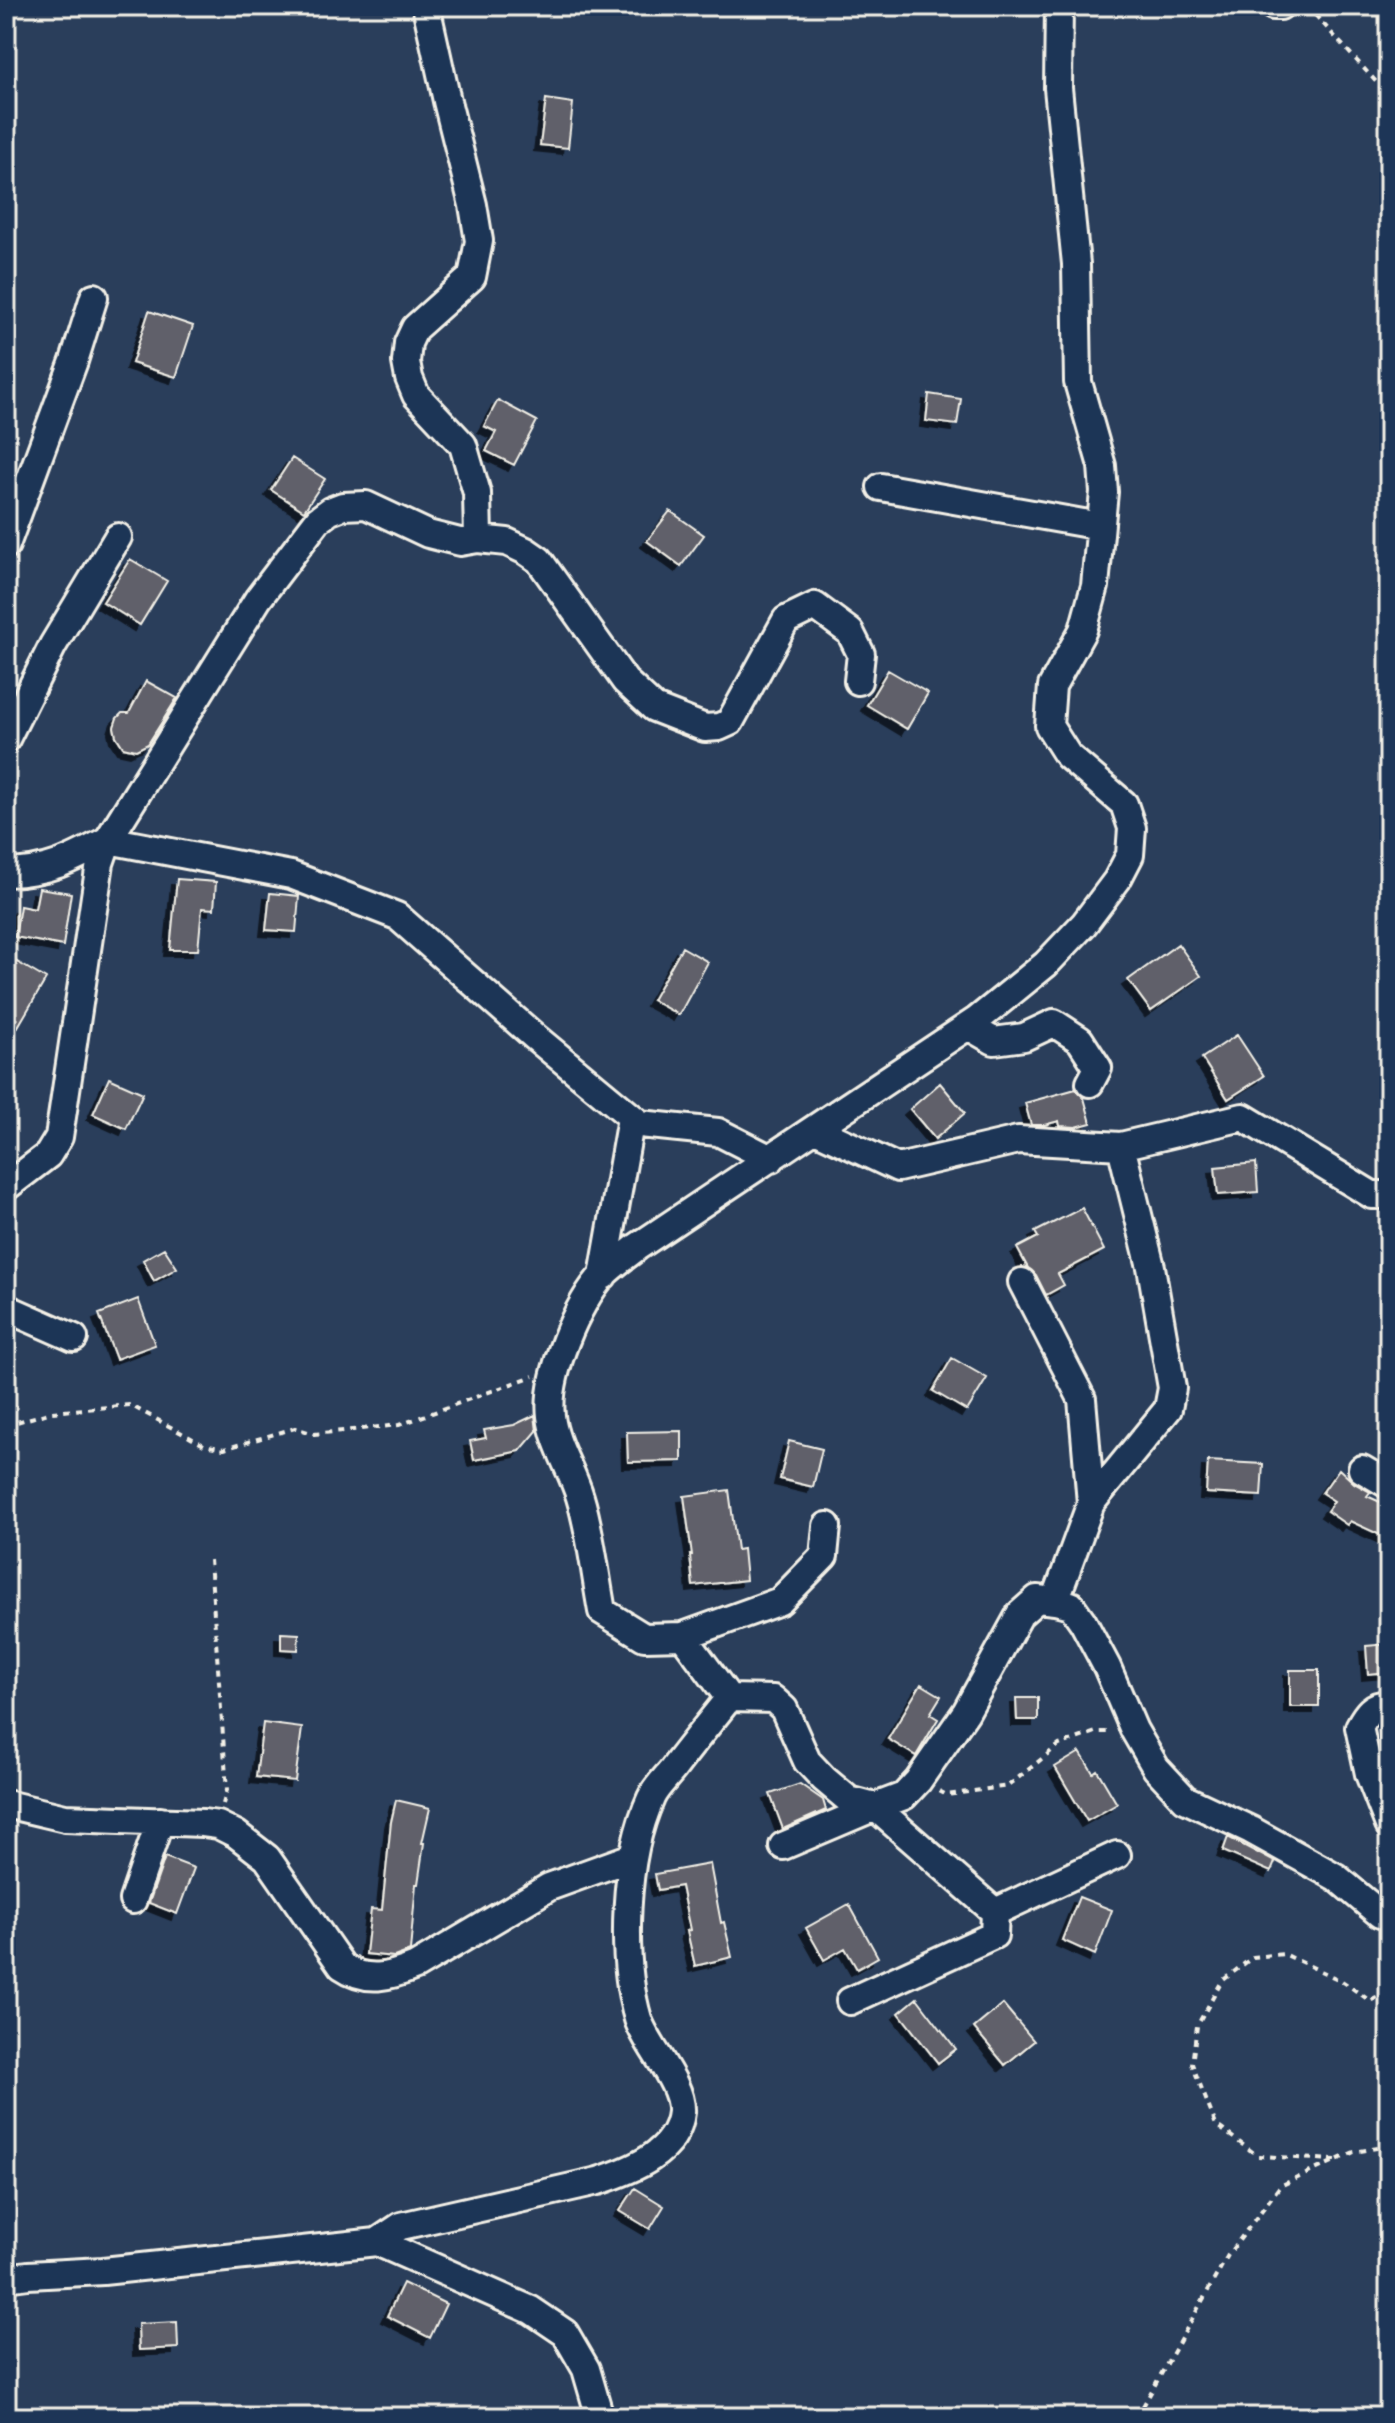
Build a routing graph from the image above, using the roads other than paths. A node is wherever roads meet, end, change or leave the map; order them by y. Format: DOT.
graph roads {
  1 [pos="426,6"];
  2 [pos="1059,6"];
  3 [pos="1273,6"];
  4 [pos="1280,6"];
  5 [pos="94,297"];
  6 [pos="881,487"];
  7 [pos="1100,526"];
  8 [pos="118,537"];
  9 [pos="478,539"];
  10 [pos="6,545"];
  11 [pos="858,681"];
  12 [pos="6,739"];
  13 [pos="108,840"];
  14 [pos="6,873"];
  15 [pos="968,1026"];
  16 [pos="1090,1083"];
  17 [pos="631,1118"];
  18 [pos="815,1129"];
  19 [pos="1121,1146"];
  20 [pos="771,1159"];
  21 [pos="6,1187"];
  22 [pos="1389,1195"];
  23 [pos="603,1276"];
  24 [pos="1022,1282"];
  25 [pos="6,1308"];
  26 [pos="74,1338"];
  27 [pos="1362,1469"];
  28 [pos="1389,1485"];
  29 [pos="1091,1503"];
  30 [pos="827,1526"];
  31 [pos="1055,1601"];
  32 [pos="683,1636"];
  33 [pos="729,1698"];
  34 [pos="1389,1704"];
  35 [pos="6,1804"];
  36 [pos="875,1807"];
  37 [pos="160,1821"];
  38 [pos="1389,1825"];
  39 [pos="783,1846"];
  40 [pos="1117,1855"];
  41 [pos="632,1857"];
  42 [pos="133,1900"];
  43 [pos="995,1912"];
  44 [pos="1389,1916"];
  45 [pos="850,2001"];
  46 [pos="377,2242"];
  47 [pos="6,2278"];
  48 [pos="600,2417"];
  1 -- 9 [label="street"];
  2 -- 7 [label="street"];
  3 -- 4 [label="street"];
  5 -- 10 [label="street"];
  6 -- 7 [label="street"];
  7 -- 15 [label="street"];
  8 -- 12 [label="street"];
  9 -- 11 [label="street"];
  9 -- 13 [label="street"];
  13 -- 14 [label="street"];
  13 -- 17 [label="street"];
  13 -- 21 [label="street"];
  15 -- 16 [label="street"];
  15 -- 18 [label="street"];
  17 -- 20 [label="street"];
  17 -- 23 [label="street"];
  18 -- 19 [label="street"];
  18 -- 20 [label="street"];
  19 -- 22 [label="street"];
  19 -- 29 [label="street"];
  20 -- 23 [label="street"];
  23 -- 32 [label="street"];
  24 -- 29 [label="street"];
  25 -- 26 [label="street"];
  27 -- 28 [label="street"];
  29 -- 31 [label="street"];
  30 -- 32 [label="street"];
  31 -- 36 [label="street"];
  31 -- 44 [label="street"];
  32 -- 33 [label="street"];
  33 -- 36 [label="street"];
  33 -- 41 [label="street"];
  34 -- 38 [label="street"];
  35 -- 37 [label="street"];
  36 -- 39 [label="street"];
  36 -- 43 [label="street"];
  37 -- 41 [label="street"];
  37 -- 42 [label="street"];
  40 -- 43 [label="street"];
  41 -- 46 [label="street"];
  43 -- 45 [label="street"];
  46 -- 47 [label="street"];
  46 -- 48 [label="street"];
}
